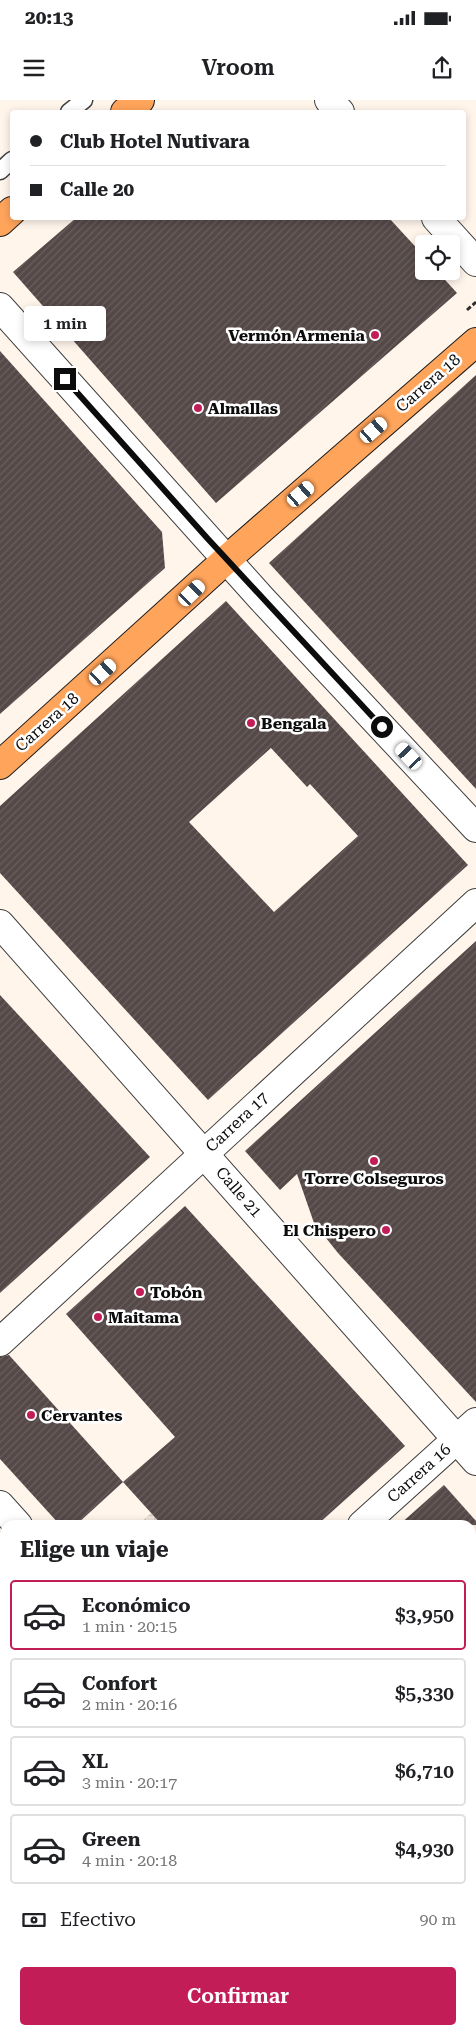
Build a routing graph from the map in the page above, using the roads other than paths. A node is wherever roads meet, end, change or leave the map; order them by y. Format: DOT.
graph roads {
  1 [pos="84,100"];
  2 [pos="140,100"];
  3 [pos="328,100"];
  4 [pos="72,110"];
  5 [pos="128,110"];
  6 [pos="338,110"];
  7 [pos="10,162"];
  8 [pos="0,170"];
  9 [pos="10,213"];
  10 [pos="438,220"];
  11 [pos="0,222"];
  12 [pos="476,262"];
  13 [pos="0,307"];
  14 [pos="476,342"];
  15 [pos="227,559"];
  16 [pos="0,765"];
  17 [pos="476,828"];
  18 [pos="476,903"];
  19 [pos="0,924"];
  20 [pos="204,1152"];
  21 [pos="0,1342"];
  22 [pos="466,1430"];
  23 [pos="476,1461"];
  24 [pos="0,1506"];
  25 [pos="13,1520"];
  26 [pos="367,1520"];
  1 -- 4 [label="lane"];
  2 -- 5 [label="main road"];
  3 -- 6 [label="street"];
  7 -- 8 [label="lane"];
  9 -- 11 [label="main road"];
  10 -- 12 [label="street"];
  13 -- 15 [label="street"];
  14 -- 15 [label="main road, Carrera 18"];
  15 -- 16 [label="main road, Carrera 18"];
  15 -- 17 [label="street"];
  18 -- 20 [label="street, Carrera 17"];
  19 -- 20 [label="street, Calle 21"];
  20 -- 21 [label="street, Carrera 17"];
  20 -- 22 [label="street, Calle 21"];
  22 -- 23 [label="street, Calle 21"];
  22 -- 26 [label="street, Carrera 16"];
  24 -- 25 [label="street"];
}
